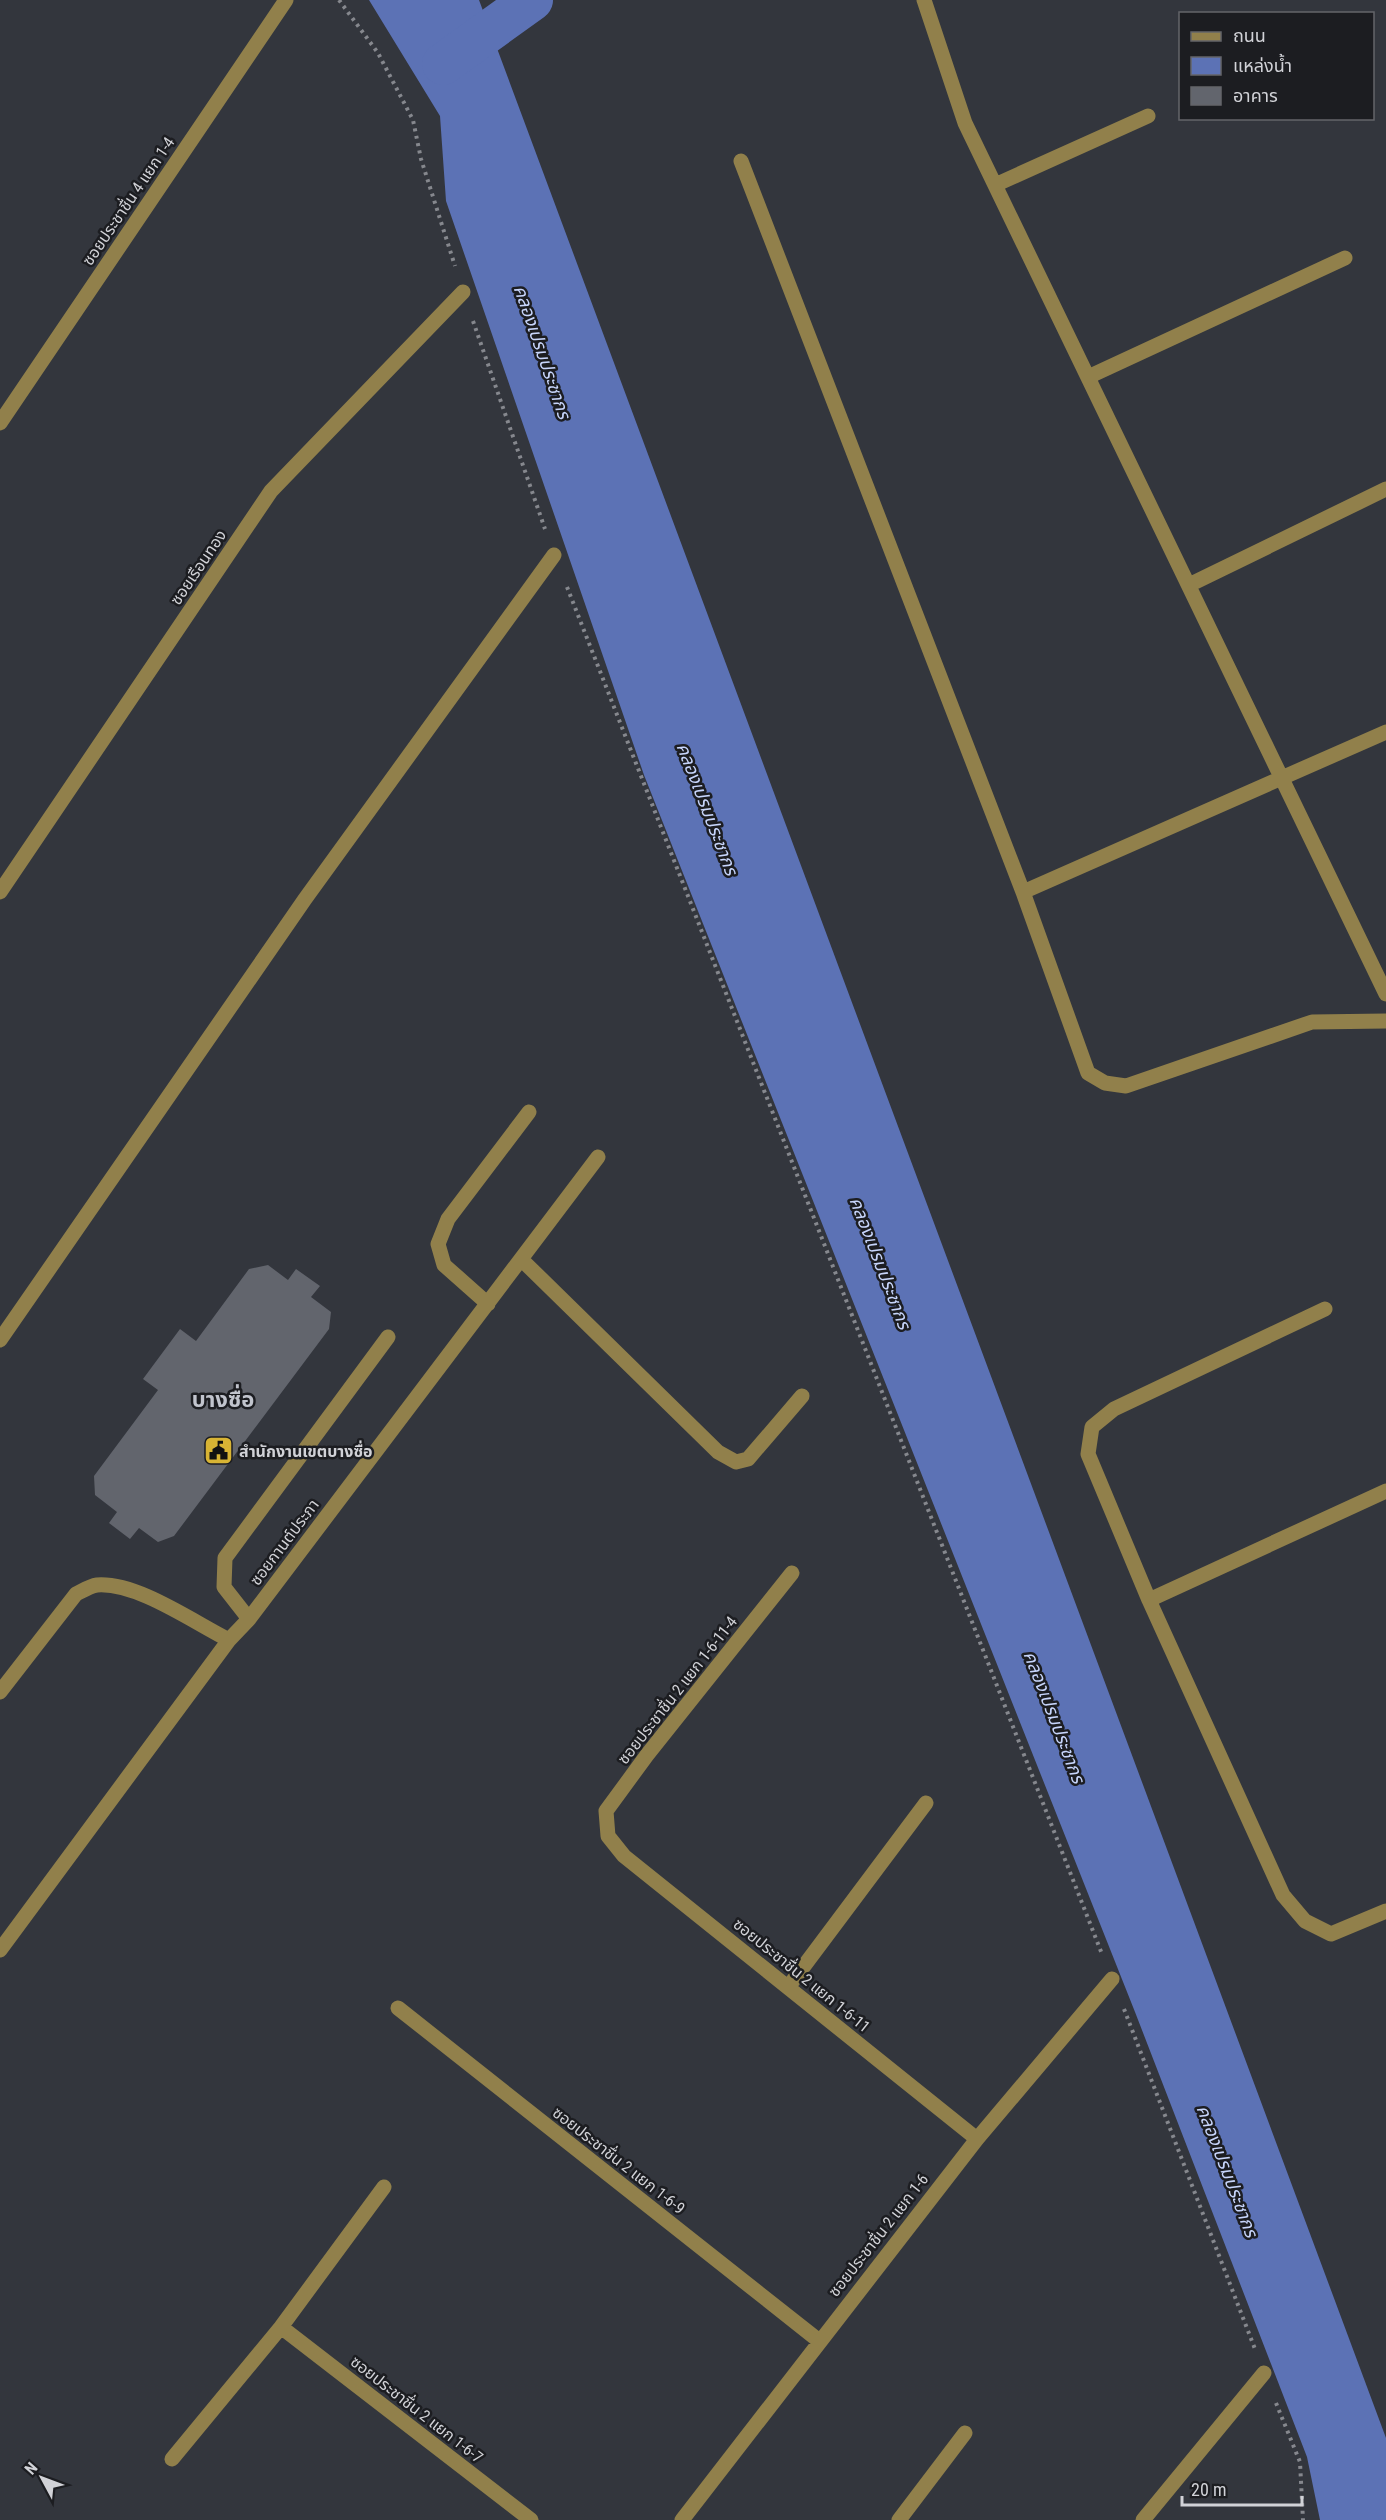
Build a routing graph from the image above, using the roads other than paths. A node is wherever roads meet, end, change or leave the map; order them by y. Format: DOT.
graph roads {
  1 [pos="286,0"];
  2 [pos="924,0"];
  3 [pos="1148,116"];
  4 [pos="741,162"];
  5 [pos="995,185"];
  6 [pos="1345,258"];
  7 [pos="464,292"];
  8 [pos="1088,377"];
  9 [pos="0,423"];
  10 [pos="1386,489"];
  11 [pos="554,555"];
  12 [pos="1189,585"];
  13 [pos="1386,732"];
  14 [pos="1282,779"];
  15 [pos="0,892"];
  16 [pos="1023,892"];
  17 [pos="1386,994"];
  18 [pos="1386,1021"];
  19 [pos="529,1113"];
  20 [pos="598,1156"];
  21 [pos="522,1260"];
  22 [pos="488,1304"];
  23 [pos="1325,1309"];
  24 [pos="388,1337"];
  25 [pos="0,1340"];
  26 [pos="802,1396"];
  27 [pos="1386,1491"];
  28 [pos="792,1573"];
  29 [pos="1149,1600"];
  30 [pos="249,1618"];
  31 [pos="229,1641"];
  32 [pos="0,1692"];
  33 [pos="926,1803"];
  34 [pos="608,1836"];
  35 [pos="1386,1911"];
  36 [pos="0,1950"];
  37 [pos="1112,1979"];
  38 [pos="789,1986"];
  39 [pos="398,2008"];
  40 [pos="977,2139"];
  41 [pos="384,2187"];
  42 [pos="280,2327"];
  43 [pos="818,2340"];
  44 [pos="1264,2373"];
  45 [pos="965,2433"];
  46 [pos="172,2459"];
  47 [pos="531,2520"];
  48 [pos="682,2520"];
  49 [pos="899,2520"];
  50 [pos="1143,2520"];
  1 -- 9 [label="street, ซอยประชาชื่น 4 แยก 1-4"];
  2 -- 5 [label="street"];
  3 -- 5 [label="street"];
  4 -- 16 [label="street"];
  5 -- 8 [label="street"];
  6 -- 8 [label="street"];
  7 -- 15 [label="street, ซอยเรือนทอง"];
  8 -- 12 [label="street"];
  10 -- 12 [label="street"];
  11 -- 25 [label="street"];
  12 -- 14 [label="street"];
  13 -- 14 [label="street"];
  14 -- 16 [label="street"];
  14 -- 17 [label="street"];
  16 -- 18 [label="street"];
  19 -- 22 [label="street"];
  20 -- 21 [label="street, ซอยกานต์ประภา"];
  21 -- 22 [label="street, ซอยกานต์ประภา"];
  21 -- 26 [label="street"];
  22 -- 30 [label="street, ซอยกานต์ประภา"];
  23 -- 29 [label="street"];
  24 -- 30 [label="street"];
  27 -- 29 [label="street"];
  28 -- 34 [label="street, ซอยประชาชื่น 2 แยก 1-6-11-4"];
  29 -- 35 [label="street"];
  30 -- 31 [label="street, ซอยกานต์ประภา"];
  31 -- 32 [label="street"];
  31 -- 36 [label="street, ซอยกานต์ประภา"];
  33 -- 38 [label="street"];
  34 -- 38 [label="street, ซอยประชาชื่น 2 แยก 1-6-11"];
  37 -- 40 [label="street, ซอยประชาชื่น 2 แยก 1-6"];
  38 -- 40 [label="street, ซอยประชาชื่น 2 แยก 1-6-11"];
  39 -- 43 [label="street, ซอยประชาชื่น 2 แยก 1-6-9"];
  40 -- 43 [label="street, ซอยประชาชื่น 2 แยก 1-6"];
  41 -- 42 [label="street"];
  42 -- 46 [label="street"];
  42 -- 47 [label="street, ซอยประชาชื่น 2 แยก 1-6-7"];
  43 -- 48 [label="street, ซอยประชาชื่น 2 แยก 1-6"];
  44 -- 50 [label="street"];
  45 -- 49 [label="street"];
}
